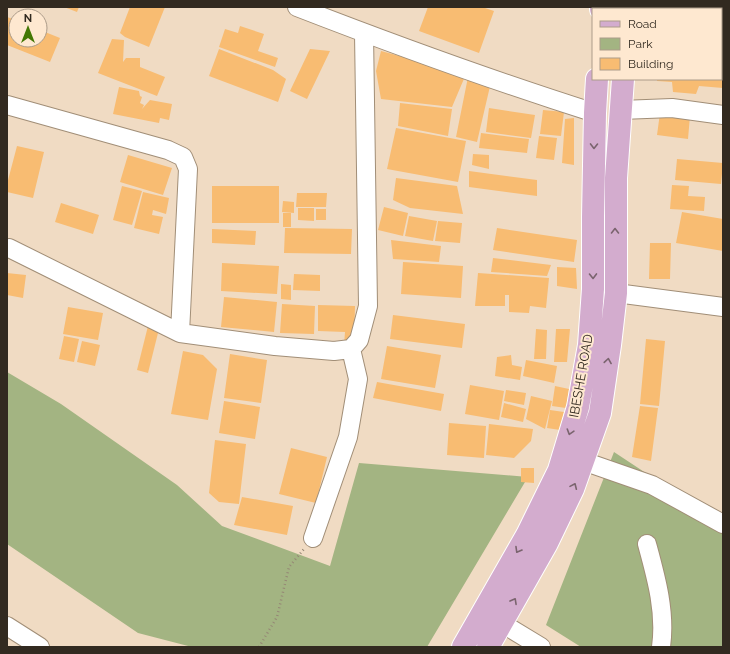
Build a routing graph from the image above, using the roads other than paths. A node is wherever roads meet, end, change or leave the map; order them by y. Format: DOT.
graph roads {
  1 [pos="297,7"];
  2 [pos="364,33"];
  3 [pos="597,80"];
  4 [pos="623,80"];
  5 [pos="7,105"];
  6 [pos="621,110"];
  7 [pos="595,113"];
  8 [pos="723,115"];
  9 [pos="9,248"];
  10 [pos="616,293"];
  11 [pos="723,307"];
  12 [pos="180,332"];
  13 [pos="351,349"];
  14 [pos="583,461"];
  15 [pos="723,524"];
  16 [pos="313,538"];
  17 [pos="647,544"];
  18 [pos="484,612"];
  19 [pos="502,623"];
  20 [pos="7,626"];
  21 [pos="40,647"];
  22 [pos="463,647"];
  23 [pos="488,647"];
  24 [pos="541,647"];
  25 [pos="660,647"];
  1 -- 2 [label="street"];
  2 -- 7 [label="street"];
  2 -- 13 [label="street"];
  3 -- 7 [label="main road, IBESHE ROAD"];
  4 -- 6 [label="main road, IBESHE ROAD"];
  5 -- 12 [label="street"];
  6 -- 8 [label="street"];
  10 -- 6 [label="main road, IBESHE ROAD, one-way"];
  7 -- 18 [label="main road, IBESHE ROAD, one-way"];
  9 -- 12 [label="street"];
  10 -- 11 [label="street"];
  14 -- 10 [label="main road, IBESHE ROAD, one-way"];
  12 -- 13 [label="street"];
  13 -- 16 [label="street"];
  14 -- 15 [label="street"];
  19 -- 14 [label="main road, IBESHE ROAD, one-way"];
  17 -- 25 [label="street"];
  18 -- 19 [label="street"];
  18 -- 22 [label="main road, IBESHE ROAD"];
  19 -- 23 [label="main road, IBESHE ROAD"];
  19 -- 24 [label="street"];
  20 -- 21 [label="street"];
}
